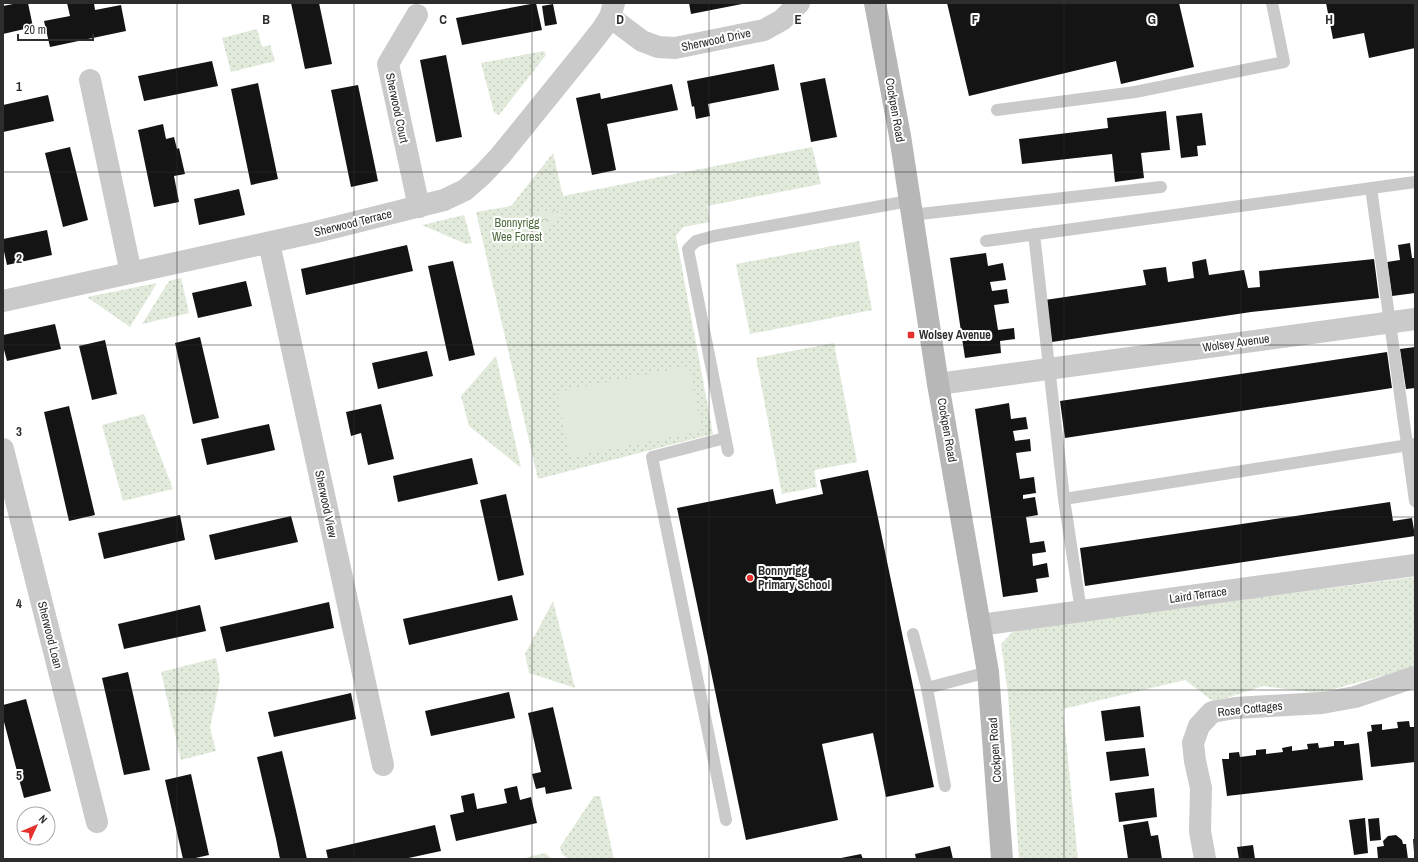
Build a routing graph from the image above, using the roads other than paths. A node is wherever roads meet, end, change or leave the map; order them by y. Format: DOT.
graph roads {
  1 [pos="799,3"];
  2 [pos="875,3"];
  3 [pos="1272,3"];
  4 [pos="612,10"];
  5 [pos="417,15"];
  6 [pos="90,80"];
  7 [pos="997,110"];
  8 [pos="1415,182"];
  9 [pos="1161,187"];
  10 [pos="1371,188"];
  11 [pos="419,207"];
  12 [pos="910,208"];
  13 [pos="1034,234"];
  14 [pos="986,241"];
  15 [pos="269,243"];
  16 [pos="130,273"];
  17 [pos="3,301"];
  18 [pos="1415,319"];
  19 [pos="1390,322"];
  20 [pos="1049,368"];
  21 [pos="938,384"];
  22 [pos="725,438"];
  23 [pos="1411,445"];
  24 [pos="3,449"];
  25 [pos="728,451"];
  26 [pos="1064,499"];
  27 [pos="1415,501"];
  28 [pos="1415,565"];
  29 [pos="1081,611"];
  30 [pos="980,625"];
  31 [pos="913,634"];
  32 [pos="988,672"];
  33 [pos="1415,677"];
  34 [pos="927,688"];
  35 [pos="384,765"];
  36 [pos="945,786"];
  37 [pos="726,820"];
  38 [pos="97,822"];
  39 [pos="1002,859"];
  40 [pos="1205,859"];
  1 -- 4 [label="street, Sherwood Drive"];
  2 -- 12 [label="main road, Cockpen Road"];
  3 -- 7 [label="lane"];
  4 -- 11 [label="street, Sherwood Terrace"];
  5 -- 11 [label="street, Sherwood Court"];
  6 -- 16 [label="street"];
  8 -- 10 [label="lane"];
  9 -- 12 [label="lane"];
  10 -- 13 [label="lane"];
  10 -- 19 [label="lane"];
  11 -- 15 [label="street, Sherwood Terrace"];
  12 -- 21 [label="main road, Cockpen Road"];
  12 -- 22 [label="lane"];
  13 -- 14 [label="lane"];
  13 -- 20 [label="lane"];
  15 -- 16 [label="street, Sherwood Terrace"];
  15 -- 35 [label="street, Sherwood View"];
  16 -- 17 [label="street, Sherwood Terrace"];
  18 -- 19 [label="street, Wolsey Avenue"];
  19 -- 20 [label="street, Wolsey Avenue"];
  19 -- 23 [label="lane"];
  20 -- 21 [label="street, Wolsey Avenue"];
  20 -- 26 [label="lane"];
  21 -- 30 [label="main road, Cockpen Road"];
  22 -- 25 [label="lane"];
  22 -- 37 [label="lane"];
  23 -- 26 [label="lane"];
  23 -- 27 [label="lane"];
  24 -- 38 [label="street, Sherwood Loan"];
  26 -- 29 [label="lane"];
  28 -- 29 [label="street, Laird Terrace"];
  29 -- 30 [label="street, Laird Terrace"];
  30 -- 32 [label="main road, Cockpen Road"];
  31 -- 34 [label="lane"];
  32 -- 34 [label="lane"];
  32 -- 39 [label="main road, Cockpen Road"];
  33 -- 40 [label="street, Rose Cottages"];
  34 -- 36 [label="lane"];
}
